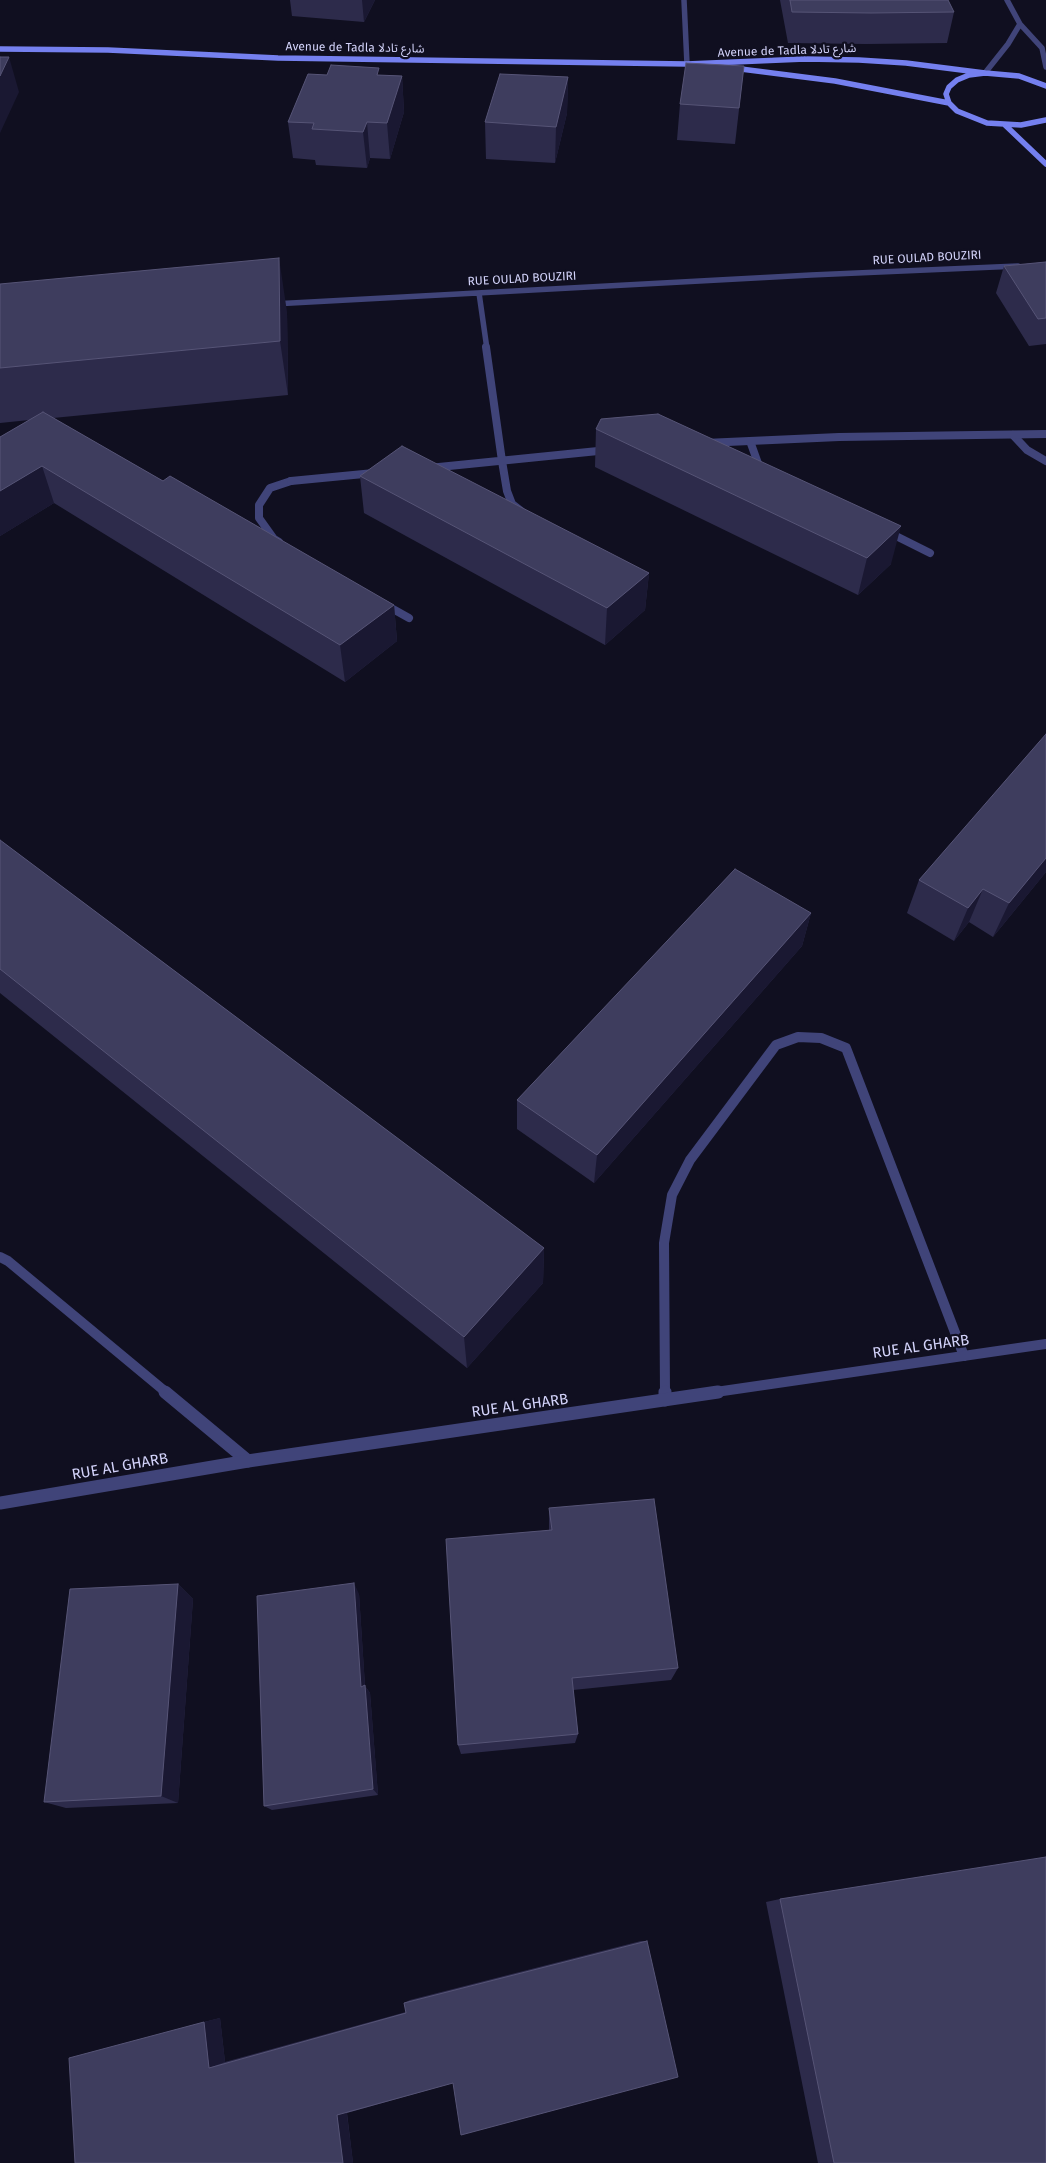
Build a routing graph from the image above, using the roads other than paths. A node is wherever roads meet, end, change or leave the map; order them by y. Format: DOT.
graph roads {
  1 [pos="684,0"];
  2 [pos="1006,0"];
  3 [pos="1020,24"];
  4 [pos="0,49"];
  5 [pos="687,64"];
  6 [pos="710,64"];
  7 [pos="1046,67"];
  8 [pos="985,73"];
  9 [pos="1046,86"];
  10 [pos="949,103"];
  11 [pos="1046,120"];
  12 [pos="1005,126"];
  13 [pos="1046,164"];
  14 [pos="1026,265"];
  15 [pos="479,293"];
  16 [pos="264,305"];
  17 [pos="1046,434"];
  18 [pos="1013,435"];
  19 [pos="750,441"];
  20 [pos="701,443"];
  21 [pos="615,450"];
  22 [pos="502,461"];
  23 [pos="1046,461"];
  24 [pos="425,468"];
  25 [pos="387,472"];
  26 [pos="770,474"];
  27 [pos="526,516"];
  28 [pos="878,528"];
  29 [pos="290,549"];
  30 [pos="930,552"];
  31 [pos="375,599"];
  32 [pos="409,618"];
  33 [pos="0,1257"];
  34 [pos="1046,1344"];
  35 [pos="964,1356"];
  36 [pos="665,1400"];
  37 [pos="248,1461"];
  38 [pos="0,1502"];
  1 -- 5 [label="street"];
  2 -- 3 [label="street"];
  3 -- 7 [label="street"];
  3 -- 8 [label="street"];
  4 -- 5 [label="main road, Avenue de Tadla شارع تادلا"];
  5 -- 6 [label="main road, Avenue de Tadla شارع تادلا"];
  6 -- 8 [label="main road, Avenue de Tadla شارع تادلا"];
  6 -- 10 [label="main road, Avenue de Tadla شارع تادلا"];
  8 -- 9 [label="main road, Avenue de Tadla شارع تادلا"];
  8 -- 10 [label="main road"];
  10 -- 12 [label="main road"];
  11 -- 12 [label="main road"];
  12 -- 13 [label="main road"];
  14 -- 15 [label="street, RUE OULAD BOUZIRI"];
  15 -- 16 [label="street, RUE OULAD BOUZIRI"];
  15 -- 22 [label="street"];
  17 -- 18 [label="street"];
  18 -- 19 [label="street"];
  18 -- 23 [label="street"];
  19 -- 20 [label="street"];
  19 -- 26 [label="street"];
  21 -- 22 [label="street"];
  22 -- 24 [label="street"];
  22 -- 27 [label="street"];
  25 -- 29 [label="street"];
  28 -- 30 [label="street"];
  31 -- 32 [label="street"];
  33 -- 37 [label="street"];
  34 -- 35 [label="street, RUE AL GHARB"];
  35 -- 36 [label="street, RUE AL GHARB"];
  35 -- 36 [label="street"];
  36 -- 37 [label="street, RUE AL GHARB"];
  37 -- 38 [label="street, RUE AL GHARB"];
}
